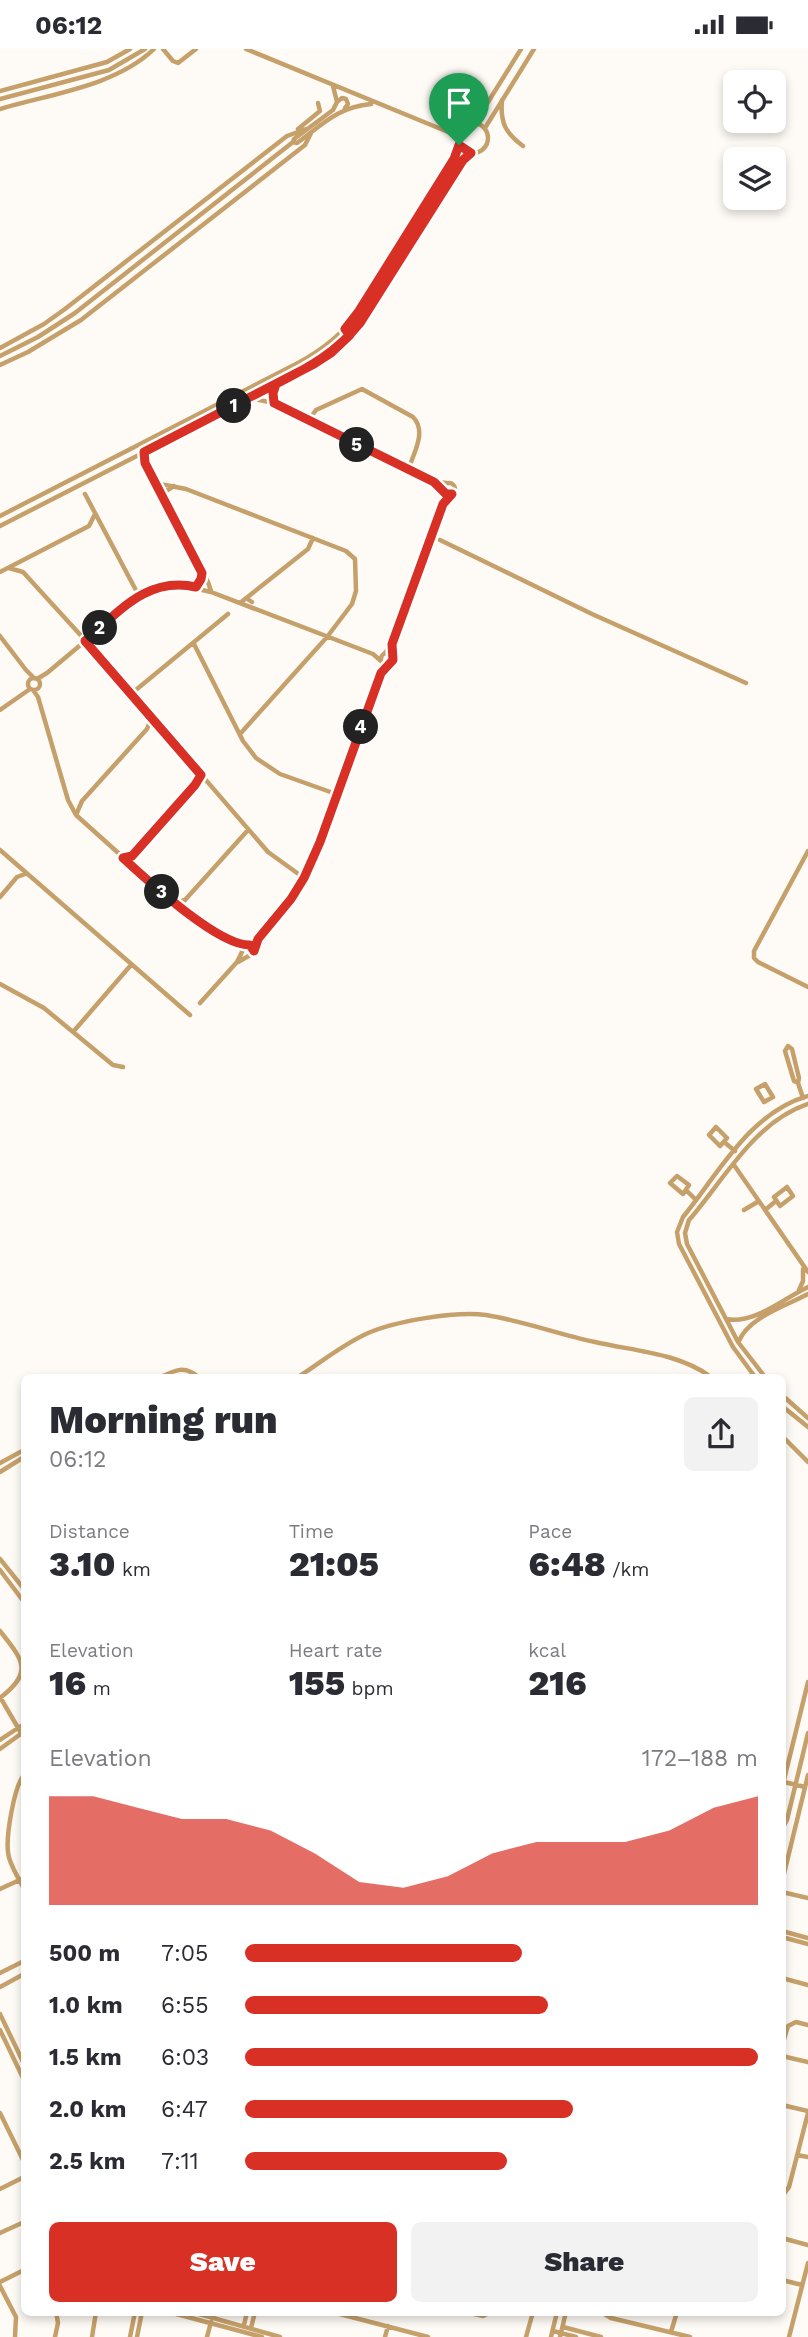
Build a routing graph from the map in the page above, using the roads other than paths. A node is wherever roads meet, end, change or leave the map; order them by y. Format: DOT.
graph roads {
  1 [pos="130,49"];
  2 [pos="139,49"];
  3 [pos="145,49"];
  4 [pos="154,49"];
  5 [pos="163,49"];
  6 [pos="196,49"];
  7 [pos="246,49"];
  8 [pos="521,49"];
  9 [pos="534,49"];
  10 [pos="134,57"];
  11 [pos="116,59"];
  12 [pos="120,66"];
  13 [pos="123,72"];
  14 [pos="333,86"];
  15 [pos="0,91"];
  16 [pos="502,98"];
  17 [pos="0,99"];
  18 [pos="337,102"];
  19 [pos="318,103"];
  20 [pos="375,104"];
  21 [pos="0,109"];
  22 [pos="344,109"];
  23 [pos="475,123"];
  24 [pos="485,128"];
  25 [pos="296,131"];
  26 [pos="309,131"];
  27 [pos="458,137"];
  28 [pos="459,145"];
  29 [pos="523,146"];
  30 [pos="471,153"];
  31 [pos="204,203"];
  32 [pos="209,209"];
  33 [pos="213,216"];
  34 [pos="345,329"];
  35 [pos="350,335"];
  36 [pos="11,343"];
  37 [pos="0,348"];
  38 [pos="15,349"];
  39 [pos="0,356"];
  40 [pos="19,357"];
  41 [pos="0,365"];
  42 [pos="276,384"];
  43 [pos="248,398"];
  44 [pos="274,403"];
  45 [pos="307,421"];
  46 [pos="144,452"];
  47 [pos="134,457"];
  48 [pos="145,463"];
  49 [pos="408,470"];
  50 [pos="434,482"];
  51 [pos="155,483"];
  52 [pos="447,483"];
  53 [pos="175,485"];
  54 [pos="443,491"];
  55 [pos="452,494"];
  56 [pos="85,495"];
  57 [pos="163,499"];
  58 [pos="443,504"];
  59 [pos="95,514"];
  60 [pos="0,516"];
  61 [pos="0,526"];
  62 [pos="89,526"];
  63 [pos="102,527"];
  64 [pos="313,538"];
  65 [pos="440,540"];
  66 [pos="24,559"];
  67 [pos="9,568"];
  68 [pos="0,572"];
  69 [pos="23,572"];
  70 [pos="202,573"];
  71 [pos="196,587"];
  72 [pos="211,592"];
  73 [pos="254,594"];
  74 [pos="139,596"];
  75 [pos="246,598"];
  76 [pos="240,603"];
  77 [pos="252,605"];
  78 [pos="228,614"];
  79 [pos="0,636"];
  80 [pos="327,637"];
  81 [pos="85,641"];
  82 [pos="194,644"];
  83 [pos="392,644"];
  84 [pos="384,653"];
  85 [pos="373,654"];
  86 [pos="393,656"];
  87 [pos="381,662"];
  88 [pos="388,665"];
  89 [pos="26,670"];
  90 [pos="381,673"];
  91 [pos="37,682"];
  92 [pos="746,683"];
  93 [pos="30,686"];
  94 [pos="131,694"];
  95 [pos="38,697"];
  96 [pos="0,710"];
  97 [pos="152,719"];
  98 [pos="158,726"];
  99 [pos="147,729"];
  100 [pos="240,734"];
  101 [pos="201,775"];
  102 [pos="206,782"];
  103 [pos="195,785"];
  104 [pos="336,794"];
  105 [pos="68,800"];
  106 [pos="82,801"];
  107 [pos="76,815"];
  108 [pos="248,830"];
  109 [pos="0,850"];
  110 [pos="808,851"];
  111 [pos="132,856"];
  112 [pos="123,858"];
  113 [pos="131,866"];
  114 [pos="18,867"];
  115 [pos="26,874"];
  116 [pos="17,877"];
  117 [pos="304,878"];
  118 [pos="0,897"];
  119 [pos="185,900"];
  120 [pos="174,903"];
  121 [pos="186,912"];
  122 [pos="258,939"];
  123 [pos="245,950"];
  124 [pos="254,951"];
  125 [pos="131,965"];
  126 [pos="0,983"];
  127 [pos="808,987"];
  128 [pos="200,1003"];
  129 [pos="190,1015"];
  130 [pos="73,1032"];
  131 [pos="123,1067"];
  132 [pos="797,1083"];
  133 [pos="803,1098"];
  134 [pos="769,1100"];
  135 [pos="808,1104"];
  136 [pos="800,1107"];
  137 [pos="776,1110"];
  138 [pos="724,1142"];
  139 [pos="735,1151"];
  140 [pos="734,1165"];
  141 [pos="686,1190"];
  142 [pos="696,1200"];
  143 [pos="759,1201"];
  144 [pos="776,1201"];
  145 [pos="744,1210"];
  146 [pos="765,1210"];
  147 [pos="806,1270"];
  148 [pos="808,1287"];
  149 [pos="797,1292"];
  150 [pos="808,1294"];
  151 [pos="726,1319"];
  152 [pos="751,1321"];
  153 [pos="738,1342"];
  154 [pos="167,1374"];
  155 [pos="192,1374"];
  156 [pos="303,1374"];
  157 [pos="706,1374"];
  158 [pos="753,1374"];
  159 [pos="763,1374"];
  160 [pos="786,1399"];
  161 [pos="786,1409"];
  162 [pos="808,1418"];
  163 [pos="808,1427"];
  164 [pos="786,1440"];
  165 [pos="21,1452"];
  166 [pos="21,1459"];
  167 [pos="808,1462"];
  168 [pos="0,1463"];
  169 [pos="0,1472"];
  170 [pos="0,1559"];
  171 [pos="0,1570"];
  172 [pos="21,1585"];
  173 [pos="21,1598"];
  174 [pos="0,1631"];
  175 [pos="21,1661"];
  176 [pos="21,1675"];
  177 [pos="808,1682"];
  178 [pos="0,1697"];
  179 [pos="21,1731"];
  180 [pos="21,1733"];
  181 [pos="808,1733"];
  182 [pos="21,1734"];
  183 [pos="0,1740"];
  184 [pos="0,1749"];
  185 [pos="786,1773"];
  186 [pos="808,1775"];
  187 [pos="21,1780"];
  188 [pos="796,1784"];
  189 [pos="786,1785"];
  190 [pos="805,1787"];
  191 [pos="786,1822"];
  192 [pos="786,1865"];
  193 [pos="21,1877"];
  194 [pos="21,1879"];
  195 [pos="0,1889"];
  196 [pos="786,1893"];
  197 [pos="808,1898"];
  198 [pos="786,1932"];
  199 [pos="786,1938"];
  200 [pos="808,1938"];
  201 [pos="808,1944"];
  202 [pos="21,1962"];
  203 [pos="0,1973"];
  204 [pos="21,1976"];
  205 [pos="786,1979"];
  206 [pos="808,1985"];
  207 [pos="0,1986"];
  208 [pos="0,2014"];
  209 [pos="808,2025"];
  210 [pos="0,2030"];
  211 [pos="786,2033"];
  212 [pos="786,2057"];
  213 [pos="21,2058"];
  214 [pos="808,2062"];
  215 [pos="21,2071"];
  216 [pos="786,2106"];
  217 [pos="808,2112"];
  218 [pos="0,2113"];
  219 [pos="797,2155"];
  220 [pos="21,2156"];
  221 [pos="808,2157"];
  222 [pos="21,2178"];
  223 [pos="0,2189"];
  224 [pos="786,2191"];
  225 [pos="21,2223"];
  226 [pos="0,2233"];
  227 [pos="786,2239"];
  228 [pos="808,2245"];
  229 [pos="808,2263"];
  230 [pos="21,2272"];
  231 [pos="806,2279"];
  232 [pos="786,2281"];
  233 [pos="0,2283"];
  234 [pos="802,2285"];
  235 [pos="57,2316"];
  236 [pos="95,2316"];
  237 [pos="134,2316"];
  238 [pos="141,2316"];
  239 [pos="186,2316"];
  240 [pos="205,2316"];
  241 [pos="246,2316"];
  242 [pos="254,2316"];
  243 [pos="351,2316"];
  244 [pos="532,2316"];
  245 [pos="556,2316"];
  246 [pos="608,2316"];
  247 [pos="676,2316"];
  248 [pos="211,2322"];
  249 [pos="232,2324"];
  250 [pos="244,2325"];
  251 [pos="388,2326"];
  252 [pos="251,2328"];
  253 [pos="561,2332"];
  254 [pos="671,2332"];
  255 [pos="552,2334"];
  256 [pos="130,2336"];
  257 [pos="15,2337"];
  258 [pos="55,2337"];
  259 [pos="92,2337"];
  260 [pos="137,2337"];
  261 [pos="207,2337"];
  262 [pos="262,2337"];
  263 [pos="280,2337"];
  264 [pos="385,2337"];
  265 [pos="428,2337"];
  266 [pos="526,2337"];
  267 [pos="576,2337"];
  268 [pos="601,2337"];
  269 [pos="690,2337"];
  270 [pos="789,2337"];
  1 -- 11 [label="street"];
  2 -- 10 [label="street"];
  3 -- 10 [label="street"];
  4 -- 13 [label="street"];
  5 -- 6 [label="street"];
  7 -- 14 [label="street"];
  8 -- 23 [label="street"];
  9 -- 16 [label="street"];
  10 -- 12 [label="street"];
  11 -- 12 [label="street"];
  11 -- 15 [label="street"];
  12 -- 13 [label="street"];
  12 -- 17 [label="street"];
  13 -- 21 [label="street"];
  14 -- 18 [label="street"];
  14 -- 20 [label="street"];
  16 -- 24 [label="street"];
  16 -- 29 [label="street"];
  18 -- 22 [label="street"];
  18 -- 26 [label="street"];
  19 -- 25 [label="street"];
  20 -- 22 [label="street"];
  20 -- 27 [label="street"];
  22 -- 26 [label="street"];
  23 -- 24 [label="street"];
  23 -- 27 [label="street"];
  24 -- 30 [label="street"];
  25 -- 26 [label="street"];
  25 -- 31 [label="street"];
  26 -- 32 [label="street"];
  26 -- 33 [label="street"];
  27 -- 28 [label="street"];
  28 -- 30 [label="street"];
  28 -- 34 [label="street"];
  30 -- 35 [label="street"];
  31 -- 32 [label="street"];
  31 -- 36 [label="street"];
  32 -- 33 [label="street"];
  32 -- 38 [label="street"];
  33 -- 40 [label="street"];
  34 -- 35 [label="street"];
  34 -- 60 [label="street"];
  35 -- 42 [label="street"];
  36 -- 37 [label="street"];
  36 -- 38 [label="street"];
  38 -- 39 [label="street"];
  38 -- 40 [label="street"];
  40 -- 41 [label="street"];
  42 -- 43 [label="street"];
  42 -- 44 [label="street"];
  43 -- 44 [label="street"];
  43 -- 46 [label="street"];
  44 -- 45 [label="street"];
  45 -- 49 [label="street"];
  45 -- 49 [label="street"];
  46 -- 47 [label="street"];
  46 -- 48 [label="street"];
  47 -- 48 [label="street"];
  47 -- 61 [label="street"];
  48 -- 51 [label="street"];
  49 -- 50 [label="street"];
  50 -- 52 [label="street"];
  50 -- 54 [label="street"];
  51 -- 53 [label="street"];
  51 -- 57 [label="street"];
  52 -- 54 [label="street"];
  52 -- 55 [label="street"];
  53 -- 57 [label="street"];
  53 -- 64 [label="street"];
  54 -- 55 [label="street"];
  54 -- 58 [label="street"];
  55 -- 58 [label="street"];
  56 -- 59 [label="street"];
  57 -- 70 [label="street"];
  58 -- 83 [label="street"];
  59 -- 62 [label="street"];
  59 -- 63 [label="street"];
  62 -- 63 [label="street"];
  62 -- 66 [label="street"];
  63 -- 74 [label="street"];
  64 -- 73 [label="street"];
  64 -- 80 [label="street"];
  65 -- 92 [label="street"];
  66 -- 67 [label="street"];
  66 -- 69 [label="street"];
  67 -- 68 [label="street"];
  67 -- 69 [label="street"];
  69 -- 81 [label="street"];
  70 -- 71 [label="street"];
  70 -- 72 [label="street"];
  71 -- 72 [label="street"];
  71 -- 74 [label="street"];
  72 -- 76 [label="street"];
  73 -- 75 [label="street"];
  73 -- 77 [label="street"];
  74 -- 81 [label="street"];
  75 -- 76 [label="street"];
  75 -- 77 [label="street"];
  76 -- 77 [label="street"];
  77 -- 80 [label="street"];
  78 -- 82 [label="street"];
  79 -- 89 [label="street"];
  80 -- 85 [label="street"];
  80 -- 100 [label="street"];
  81 -- 91 [label="street"];
  81 -- 94 [label="street"];
  82 -- 94 [label="street"];
  82 -- 100 [label="street"];
  83 -- 84 [label="street"];
  83 -- 86 [label="street"];
  84 -- 85 [label="street"];
  84 -- 86 [label="street"];
  84 -- 87 [label="street"];
  85 -- 87 [label="street"];
  86 -- 88 [label="street"];
  87 -- 88 [label="street"];
  87 -- 90 [label="street"];
  88 -- 90 [label="street"];
  89 -- 91 [label="street"];
  89 -- 93 [label="street"];
  90 -- 104 [label="street"];
  91 -- 93 [label="street"];
  91 -- 93 [label="street"];
  91 -- 95 [label="street"];
  93 -- 95 [label="street"];
  93 -- 96 [label="street"];
  94 -- 97 [label="street"];
  95 -- 105 [label="street"];
  97 -- 98 [label="street"];
  97 -- 99 [label="street"];
  98 -- 99 [label="street"];
  98 -- 101 [label="street"];
  99 -- 106 [label="street"];
  100 -- 104 [label="street"];
  101 -- 102 [label="street"];
  101 -- 103 [label="street"];
  102 -- 103 [label="street"];
  102 -- 108 [label="street"];
  103 -- 111 [label="street"];
  104 -- 117 [label="street"];
  105 -- 106 [label="street"];
  105 -- 107 [label="street"];
  106 -- 107 [label="street"];
  107 -- 112 [label="street"];
  108 -- 117 [label="street"];
  108 -- 119 [label="street"];
  109 -- 114 [label="street"];
  110 -- 127 [label="street"];
  111 -- 112 [label="street"];
  111 -- 113 [label="street"];
  112 -- 113 [label="street"];
  113 -- 120 [label="street"];
  114 -- 115 [label="street"];
  114 -- 116 [label="street"];
  115 -- 116 [label="street"];
  115 -- 125 [label="street"];
  116 -- 118 [label="street"];
  117 -- 122 [label="street"];
  119 -- 120 [label="street"];
  119 -- 121 [label="street"];
  120 -- 121 [label="street"];
  121 -- 123 [label="street"];
  122 -- 123 [label="street"];
  122 -- 124 [label="street"];
  123 -- 124 [label="street"];
  123 -- 124 [label="street"];
  123 -- 128 [label="street"];
  125 -- 129 [label="street"];
  125 -- 130 [label="street"];
  126 -- 130 [label="street"];
  130 -- 131 [label="street"];
  132 -- 132 [label="street"];
  132 -- 133 [label="street"];
  133 -- 136 [label="street"];
  133 -- 137 [label="street"];
  134 -- 137 [label="street"];
  135 -- 136 [label="street"];
  136 -- 140 [label="street"];
  137 -- 139 [label="street"];
  138 -- 139 [label="street"];
  139 -- 142 [label="street"];
  140 -- 143 [label="street"];
  140 -- 151 [label="street"];
  141 -- 142 [label="street"];
  142 -- 158 [label="street"];
  143 -- 145 [label="street"];
  143 -- 146 [label="street"];
  144 -- 146 [label="street"];
  146 -- 147 [label="street"];
  147 -- 149 [label="street"];
  148 -- 149 [label="street"];
  149 -- 152 [label="street"];
  150 -- 152 [label="street"];
  151 -- 152 [label="street"];
  151 -- 153 [label="street"];
  152 -- 153 [label="street"];
  153 -- 159 [label="street"];
  154 -- 155 [label="street"];
  156 -- 157 [label="street"];
  160 -- 162 [label="street"];
  161 -- 163 [label="street"];
  164 -- 167 [label="street"];
  165 -- 168 [label="street"];
  166 -- 169 [label="street"];
  170 -- 172 [label="street"];
  171 -- 173 [label="street"];
  174 -- 175 [label="street"];
  176 -- 178 [label="street"];
  177 -- 185 [label="street"];
  178 -- 179 [label="street"];
  180 -- 183 [label="street"];
  181 -- 188 [label="street"];
  182 -- 184 [label="street"];
  186 -- 190 [label="street"];
  187 -- 193 [label="street"];
  188 -- 189 [label="street"];
  188 -- 190 [label="street"];
  188 -- 191 [label="street"];
  190 -- 192 [label="street"];
  194 -- 195 [label="street"];
  196 -- 197 [label="street"];
  198 -- 200 [label="street"];
  199 -- 201 [label="street"];
  202 -- 203 [label="street"];
  204 -- 207 [label="street"];
  205 -- 206 [label="street"];
  208 -- 213 [label="street"];
  209 -- 211 [label="street"];
  210 -- 215 [label="street"];
  212 -- 214 [label="street"];
  216 -- 217 [label="street"];
  217 -- 219 [label="street"];
  218 -- 220 [label="street"];
  219 -- 221 [label="street"];
  219 -- 224 [label="street"];
  222 -- 223 [label="street"];
  225 -- 226 [label="street"];
  227 -- 228 [label="street"];
  229 -- 231 [label="street"];
  230 -- 233 [label="street"];
  231 -- 234 [label="street"];
  232 -- 234 [label="street"];
  233 -- 257 [label="street"];
  234 -- 270 [label="street"];
  235 -- 258 [label="street"];
  236 -- 259 [label="street"];
  237 -- 256 [label="street"];
  238 -- 260 [label="street"];
  239 -- 248 [label="street"];
  240 -- 249 [label="street"];
  241 -- 250 [label="street"];
  242 -- 252 [label="street"];
  243 -- 251 [label="street"];
  244 -- 266 [label="street"];
  245 -- 255 [label="street"];
  246 -- 254 [label="street"];
  247 -- 254 [label="street"];
  248 -- 249 [label="street"];
  248 -- 261 [label="street"];
  249 -- 250 [label="street"];
  249 -- 262 [label="street"];
  250 -- 252 [label="street"];
  251 -- 264 [label="street"];
  251 -- 265 [label="street"];
  252 -- 263 [label="street"];
  253 -- 255 [label="street"];
  253 -- 267 [label="street"];
  253 -- 268 [label="street"];
  254 -- 269 [label="street"];
  256 -- 260 [label="street"];
}
